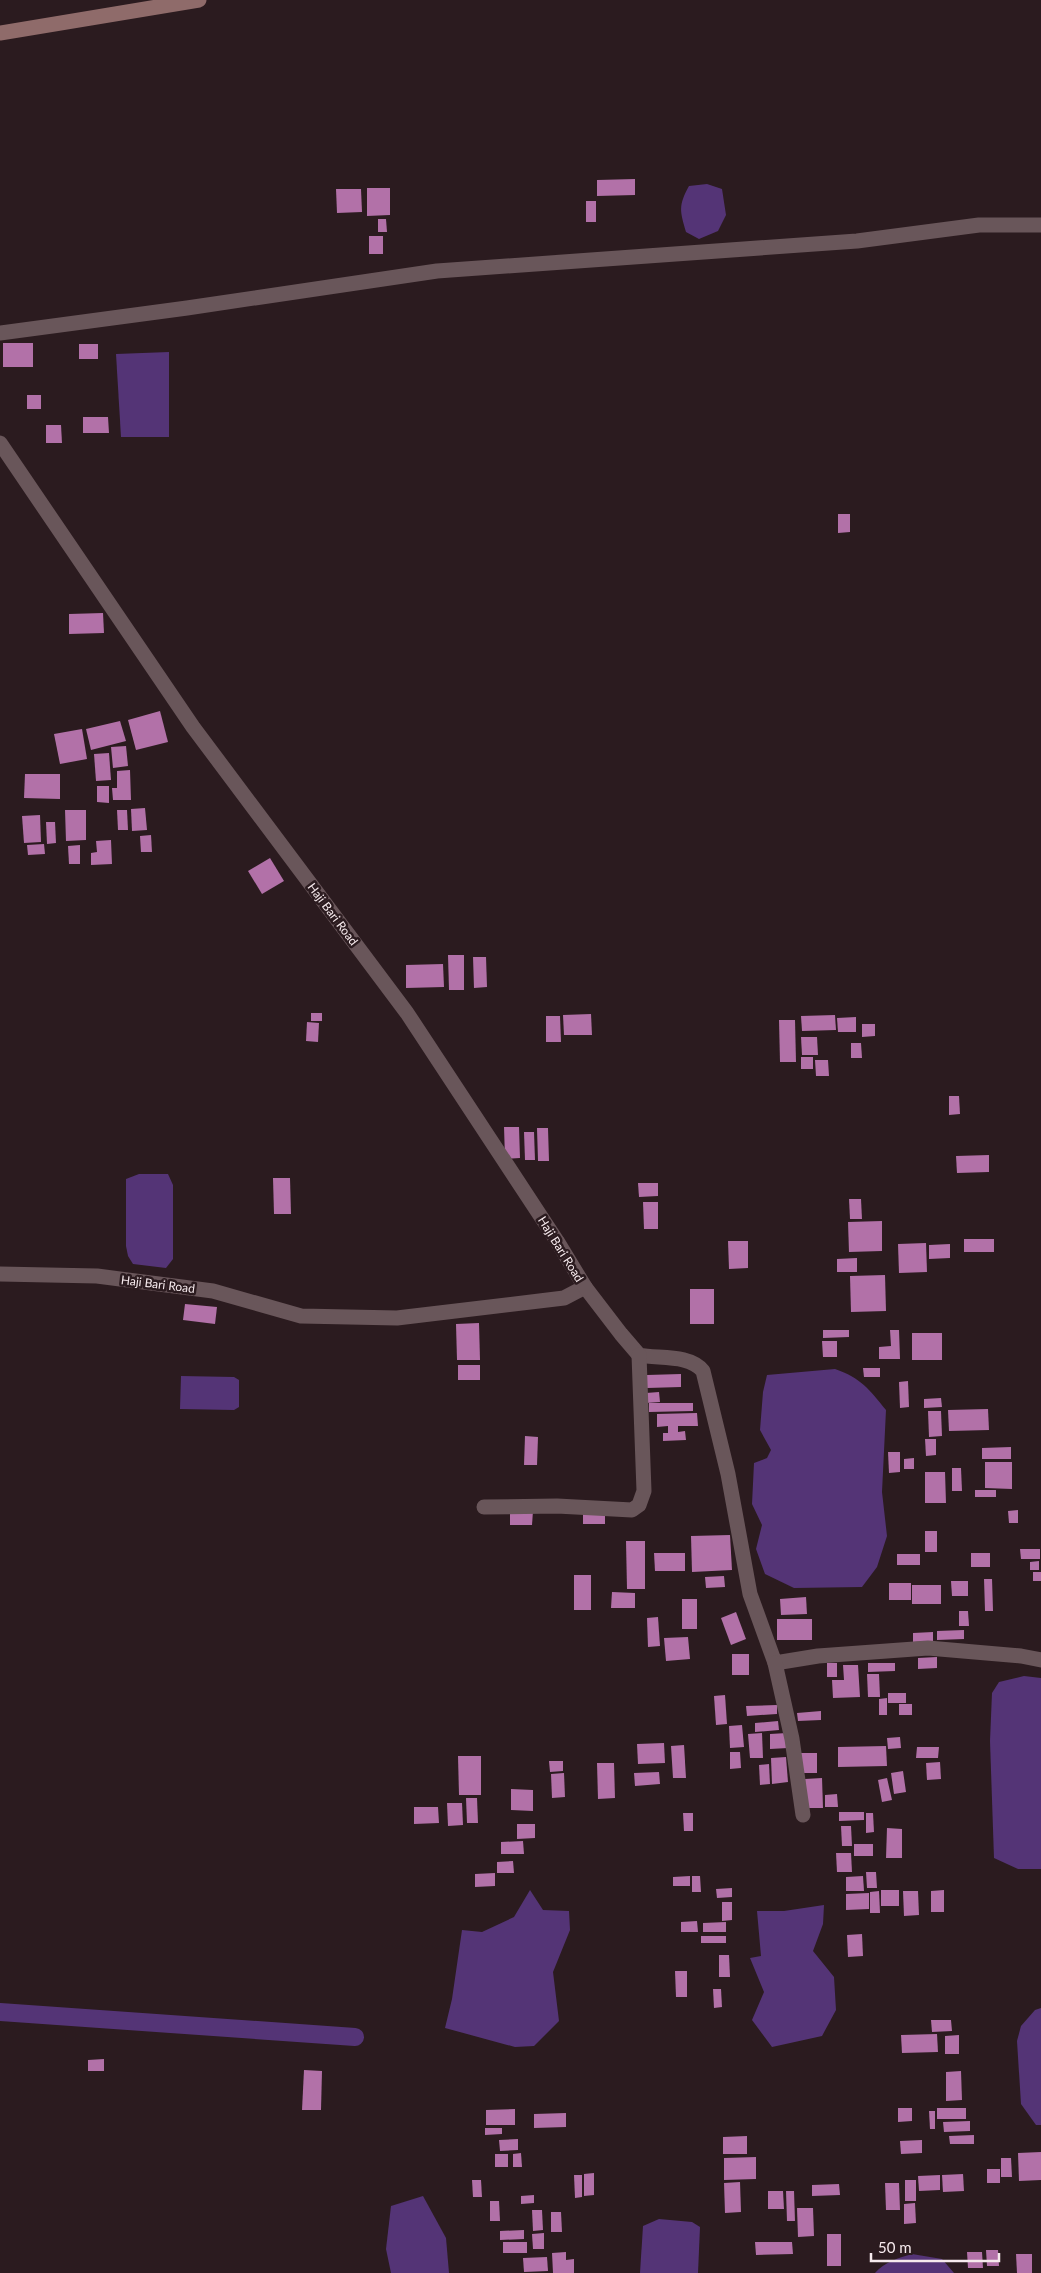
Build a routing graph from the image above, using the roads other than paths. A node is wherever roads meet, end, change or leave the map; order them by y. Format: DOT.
graph roads {
  1 [pos="199,0"];
  2 [pos="0,33"];
  3 [pos="1041,226"];
  4 [pos="0,333"];
  5 [pos="0,443"];
  6 [pos="0,1274"];
  7 [pos="585,1286"];
  8 [pos="639,1355"];
  9 [pos="484,1507"];
  10 [pos="1041,1660"];
  11 [pos="775,1663"];
  12 [pos="803,1816"];
  1 -- 2 [label="main road"];
  3 -- 4 [label="street"];
  5 -- 7 [label="street, Haji Bari Road"];
  6 -- 7 [label="street, Haji Bari Road"];
  7 -- 8 [label="street"];
  8 -- 9 [label="street"];
  8 -- 11 [label="street"];
  10 -- 11 [label="street"];
  11 -- 12 [label="street"];
}
